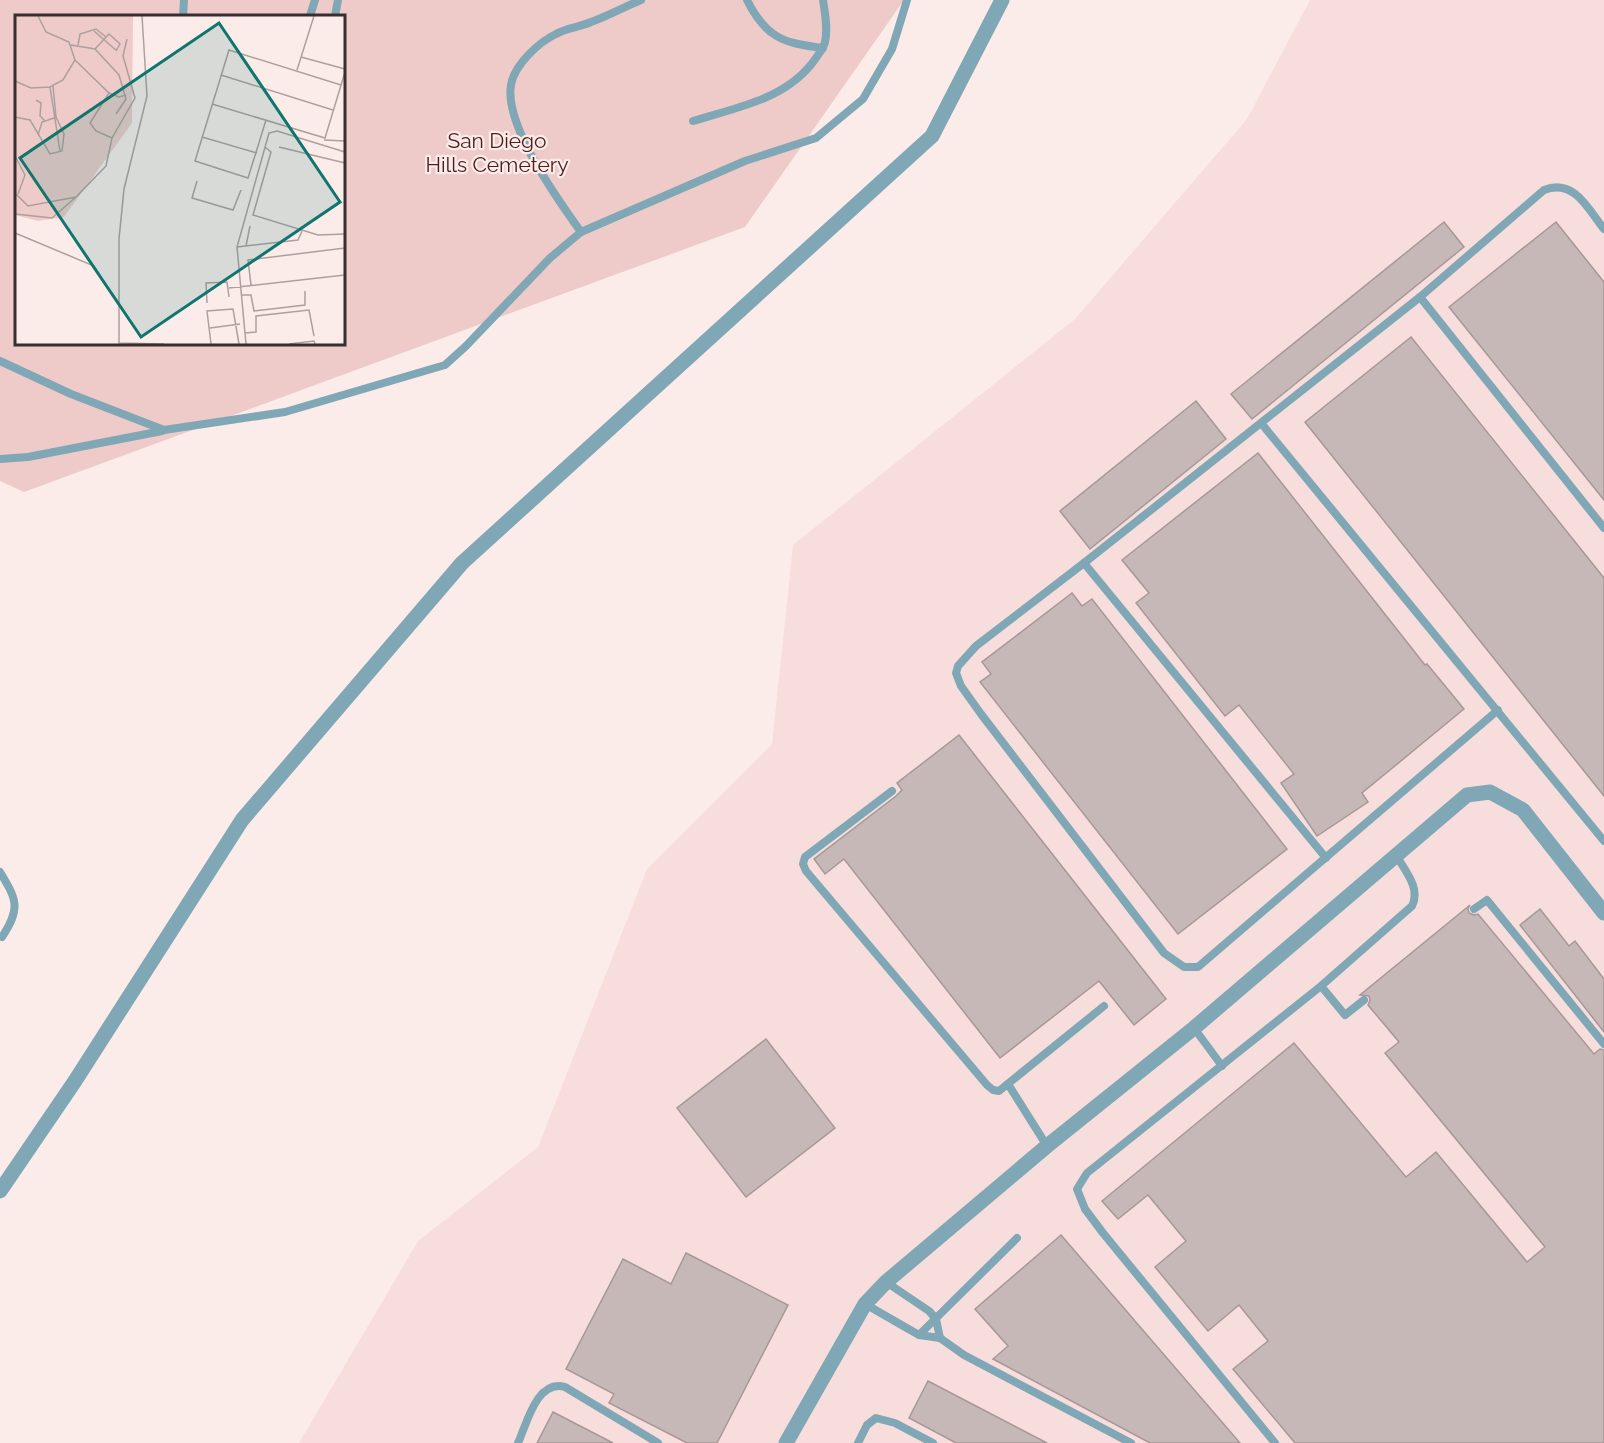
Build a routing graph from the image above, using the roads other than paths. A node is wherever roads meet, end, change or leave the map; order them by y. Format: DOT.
graph roads {
  1 [pos="184,0"];
  2 [pos="315,0"];
  3 [pos="338,0"];
  4 [pos="641,0"];
  5 [pos="747,0"];
  6 [pos="823,0"];
  7 [pos="907,0"];
  8 [pos="1002,0"];
  9 [pos="183,15"];
  10 [pos="310,15"];
  11 [pos="335,15"];
  12 [pos="823,48"];
  13 [pos="693,121"];
  14 [pos="1604,229"];
  15 [pos="581,232"];
  16 [pos="1420,297"];
  17 [pos="0,361"];
  18 [pos="1261,423"];
  19 [pos="164,430"];
  20 [pos="0,459"];
  21 [pos="1604,528"];
  22 [pos="1084,563"];
  23 [pos="1498,710"];
  24 [pos="892,791"];
  25 [pos="1604,841"];
  26 [pos="1396,855"];
  27 [pos="1326,858"];
  28 [pos="0,872"];
  29 [pos="1474,909"];
  30 [pos="1604,913"];
  31 [pos="2,936"];
  32 [pos="1321,986"];
  33 [pos="1364,1000"];
  34 [pos="1104,1006"];
  35 [pos="1194,1028"];
  36 [pos="1604,1044"];
  37 [pos="1222,1066"];
  38 [pos="1008,1084"];
  39 [pos="1047,1146"];
  40 [pos="0,1191"];
  41 [pos="1017,1238"];
  42 [pos="886,1282"];
  43 [pos="864,1304"];
  44 [pos="936,1319"];
  45 [pos="919,1335"];
  46 [pos="940,1338"];
  47 [pos="518,1443"];
  48 [pos="658,1443"];
  49 [pos="786,1443"];
  50 [pos="858,1443"];
  51 [pos="933,1443"];
  52 [pos="1131,1443"];
  53 [pos="1275,1443"];
  1 -- 9 [label="lane"];
  2 -- 10 [label="lane"];
  3 -- 11 [label="lane"];
  4 -- 15 [label="lane"];
  5 -- 12 [label="lane"];
  6 -- 12 [label="lane"];
  7 -- 15 [label="lane"];
  8 -- 40 [label="street"];
  12 -- 13 [label="lane"];
  14 -- 16 [label="lane"];
  15 -- 19 [label="lane"];
  16 -- 18 [label="lane"];
  16 -- 21 [label="lane"];
  17 -- 19 [label="lane"];
  18 -- 22 [label="lane"];
  18 -- 23 [label="lane"];
  19 -- 20 [label="lane"];
  22 -- 27 [label="lane"];
  22 -- 27 [label="lane"];
  23 -- 25 [label="lane"];
  23 -- 27 [label="lane"];
  24 -- 38 [label="lane"];
  26 -- 30 [label="street"];
  26 -- 32 [label="lane"];
  26 -- 35 [label="street"];
  28 -- 31 [label="lane"];
  29 -- 36 [label="lane"];
  32 -- 33 [label="lane"];
  32 -- 37 [label="lane"];
  34 -- 38 [label="lane"];
  35 -- 37 [label="lane"];
  35 -- 39 [label="street"];
  37 -- 53 [label="lane"];
  38 -- 39 [label="lane"];
  39 -- 42 [label="street"];
  41 -- 44 [label="lane"];
  42 -- 43 [label="street"];
  42 -- 44 [label="lane"];
  43 -- 45 [label="lane"];
  43 -- 49 [label="street"];
  44 -- 45 [label="lane"];
  44 -- 46 [label="lane"];
  45 -- 46 [label="lane"];
  46 -- 52 [label="lane"];
  47 -- 48 [label="lane"];
  50 -- 51 [label="lane"];
}
